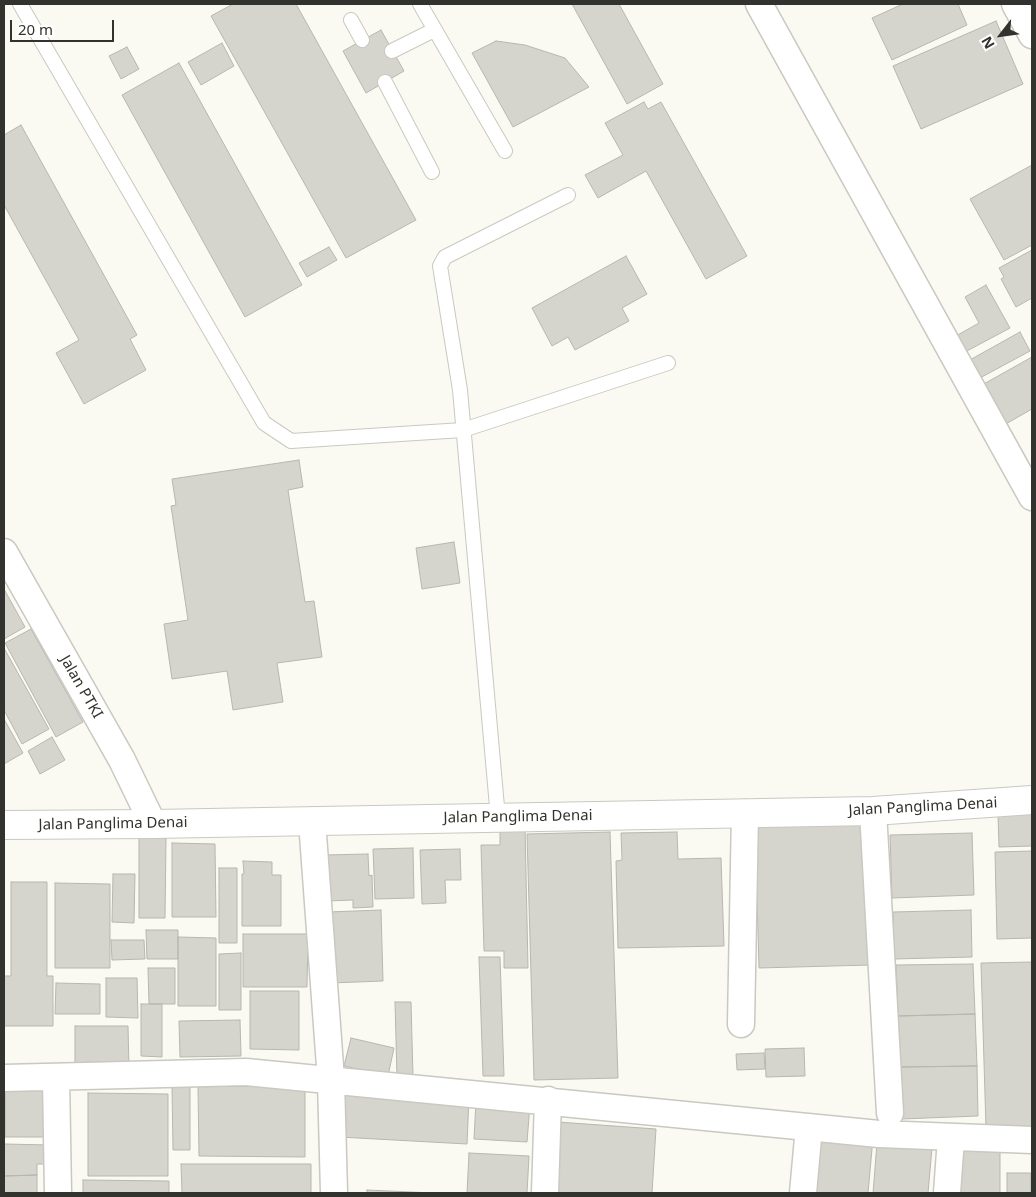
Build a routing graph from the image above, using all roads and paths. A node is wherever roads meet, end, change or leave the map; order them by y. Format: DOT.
graph roads {
  1 [pos="20,4"];
  2 [pos="420,4"];
  3 [pos="759,4"];
  4 [pos="1015,4"];
  5 [pos="351,20"];
  6 [pos="434,30"];
  7 [pos="1032,35"];
  8 [pos="362,40"];
  9 [pos="392,51"];
  10 [pos="385,82"];
  11 [pos="505,151"];
  12 [pos="432,172"];
  13 [pos="568,195"];
  14 [pos="668,363"];
  15 [pos="463,430"];
  16 [pos="1032,497"];
  17 [pos="4,552"];
  18 [pos="1032,800"];
  19 [pos="873,811"];
  20 [pos="744,813"];
  21 [pos="498,818"];
  22 [pos="312,821"];
  23 [pos="153,824"];
  24 [pos="4,825"];
  25 [pos="742,1024"];
  26 [pos="56,1077"];
  27 [pos="4,1078"];
  28 [pos="331,1080"];
  29 [pos="548,1100"];
  30 [pos="890,1112"];
  31 [pos="809,1127"];
  32 [pos="951,1138"];
  33 [pos="1032,1140"];
  34 [pos="58,1193"];
  35 [pos="334,1193"];
  36 [pos="545,1193"];
  37 [pos="802,1193"];
  38 [pos="947,1193"];
  1 -- 15 [label="lane"];
  2 -- 6 [label="lane"];
  3 -- 16 [label="street"];
  4 -- 7 [label="street"];
  5 -- 8 [label="lane"];
  6 -- 9 [label="lane"];
  6 -- 11 [label="lane"];
  10 -- 12 [label="lane"];
  13 -- 15 [label="lane"];
  14 -- 15 [label="lane"];
  15 -- 21 [label="lane"];
  17 -- 23 [label="street, Jalan PTKI"];
  18 -- 19 [label="main road, Jalan Panglima Denai"];
  19 -- 20 [label="main road, Jalan Panglima Denai"];
  19 -- 30 [label="street"];
  20 -- 21 [label="main road, Jalan Panglima Denai"];
  20 -- 25 [label="street"];
  21 -- 22 [label="main road, Jalan Panglima Denai"];
  22 -- 23 [label="main road, Jalan Panglima Denai"];
  22 -- 28 [label="street"];
  23 -- 24 [label="main road, Jalan Panglima Denai"];
  26 -- 27 [label="street"];
  26 -- 28 [label="street"];
  26 -- 34 [label="street"];
  28 -- 29 [label="street"];
  28 -- 35 [label="street"];
  29 -- 31 [label="street"];
  29 -- 36 [label="street"];
  31 -- 32 [label="street"];
  31 -- 37 [label="street"];
  32 -- 33 [label="street"];
  32 -- 38 [label="street"];
}
